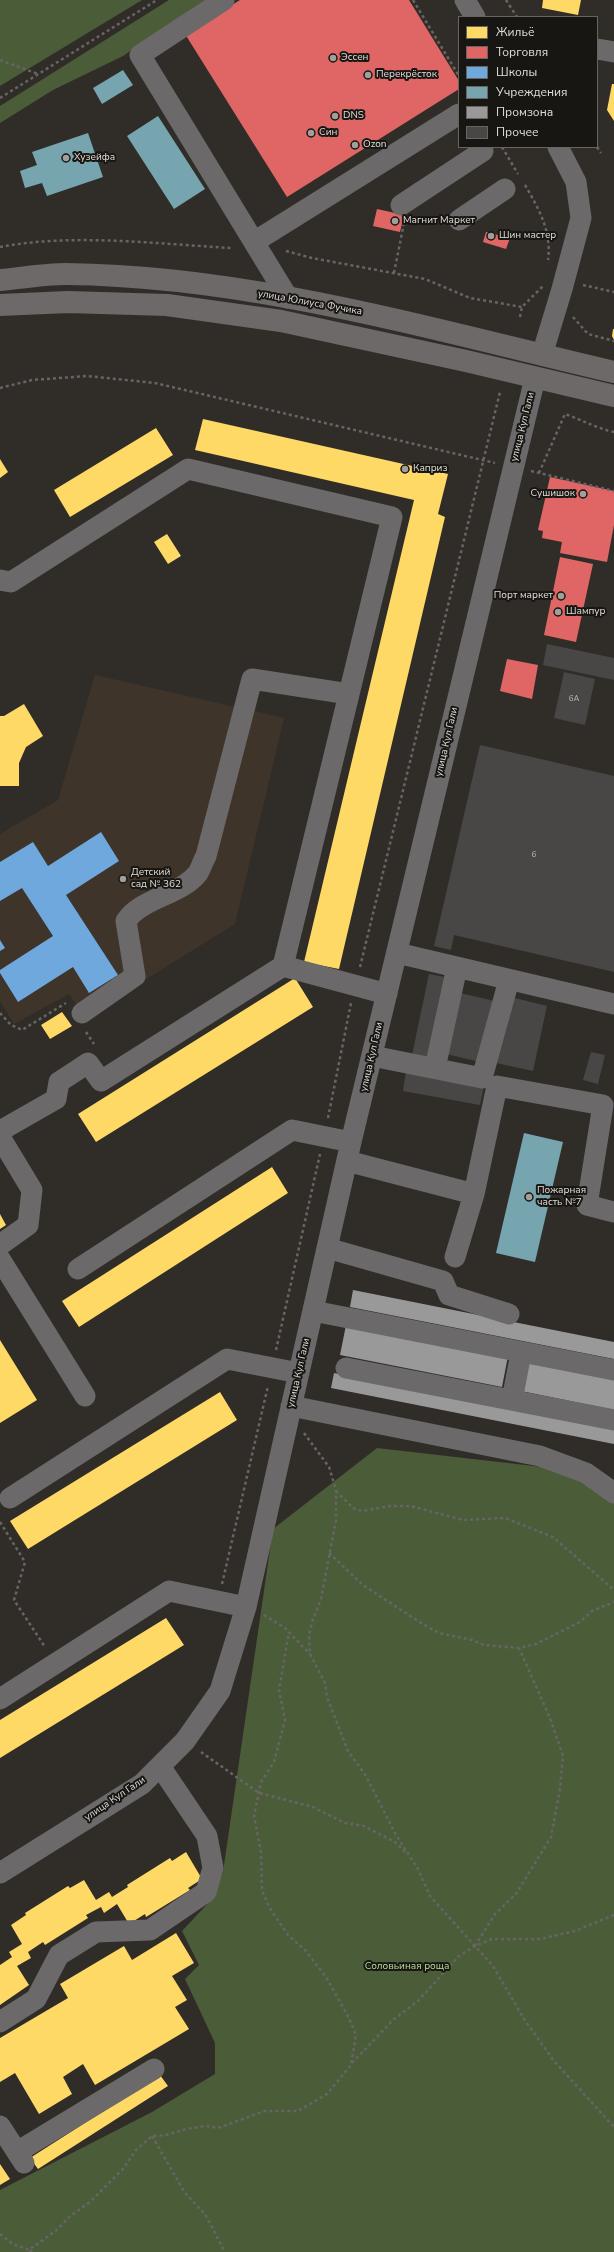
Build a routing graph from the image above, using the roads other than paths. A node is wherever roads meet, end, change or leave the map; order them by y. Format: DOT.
graph roads {
  1 [pos="224,0"];
  2 [pos="465,0"];
  3 [pos="474,16"];
  4 [pos="598,49"];
  5 [pos="614,52"];
  6 [pos="458,115"];
  7 [pos="559,148"];
  8 [pos="492,149"];
  9 [pos="505,189"];
  10 [pos="402,213"];
  11 [pos="459,220"];
  12 [pos="254,242"];
  13 [pos="0,280"];
  14 [pos="288,298"];
  15 [pos="0,305"];
  16 [pos="542,355"];
  17 [pos="614,372"];
  18 [pos="535,378"];
  19 [pos="614,396"];
  20 [pos="0,580"];
  21 [pos="349,694"];
  22 [pos="397,953"];
  23 [pos="283,966"];
  24 [pos="457,967"];
  25 [pos="509,980"];
  26 [pos="387,994"];
  27 [pos="614,1004"];
  28 [pos="78,1016"];
  29 [pos="372,1056"];
  30 [pos="435,1068"];
  31 [pos="608,1106"];
  32 [pos="0,1131"];
  33 [pos="0,1137"];
  34 [pos="349,1152"];
  35 [pos="474,1194"];
  36 [pos="614,1212"];
  37 [pos="0,1245"];
  38 [pos="327,1248"];
  39 [pos="455,1257"];
  40 [pos="0,1258"];
  41 [pos="78,1269"];
  42 [pos="313,1311"];
  43 [pos="509,1314"];
  44 [pos="521,1353"];
  45 [pos="346,1368"];
  46 [pos="614,1370"];
  47 [pos="299,1373"];
  48 [pos="85,1396"];
  49 [pos="512,1400"];
  50 [pos="291,1406"];
  51 [pos="614,1420"];
  52 [pos="614,1493"];
  53 [pos="10,1498"];
  54 [pos="246,1607"];
  55 [pos="0,1699"];
  56 [pos="160,1766"];
  57 [pos="0,1873"];
  58 [pos="0,2022"];
  59 [pos="154,2069"];
  60 [pos="0,2126"];
  1 -- 12 [label="street"];
  2 -- 3 [label="street"];
  4 -- 5 [label="street"];
  6 -- 12 [label="street"];
  7 -- 16 [label="street, улица Кул Гали"];
  8 -- 10 [label="street"];
  9 -- 11 [label="street"];
  12 -- 14 [label="street"];
  13 -- 14 [label="main road, улица Юлиуса Фучика"];
  14 -- 16 [label="main road, улица Юлиуса Фучика"];
  15 -- 18 [label="main road"];
  16 -- 17 [label="main road, улица Юлиуса Фучика"];
  16 -- 18 [label="main road, улица Кул Гали"];
  18 -- 19 [label="main road"];
  18 -- 22 [label="street, улица Кул Гали"];
  20 -- 21 [label="street"];
  21 -- 23 [label="street"];
  21 -- 28 [label="street"];
  22 -- 24 [label="street"];
  22 -- 26 [label="street, улица Кул Гали"];
  23 -- 26 [label="street"];
  23 -- 32 [label="street"];
  24 -- 25 [label="street"];
  24 -- 30 [label="street"];
  25 -- 27 [label="street"];
  25 -- 30 [label="street"];
  26 -- 29 [label="street, улица Кул Гали"];
  29 -- 30 [label="street"];
  29 -- 34 [label="street, улица Кул Гали"];
  31 -- 35 [label="street"];
  31 -- 36 [label="street"];
  33 -- 37 [label="street"];
  34 -- 35 [label="street"];
  34 -- 38 [label="street, улица Кул Гали"];
  34 -- 41 [label="street"];
  35 -- 39 [label="street"];
  38 -- 42 [label="street, улица Кул Гали"];
  38 -- 43 [label="street"];
  40 -- 48 [label="street"];
  42 -- 44 [label="street"];
  42 -- 47 [label="street, улица Кул Гали"];
  44 -- 46 [label="street"];
  44 -- 49 [label="street"];
  45 -- 49 [label="street"];
  47 -- 50 [label="street, улица Кул Гали"];
  47 -- 53 [label="street"];
  49 -- 51 [label="street"];
  50 -- 52 [label="street"];
  50 -- 54 [label="street, улица Кул Гали"];
  54 -- 55 [label="street"];
  54 -- 56 [label="street, улица Кул Гали"];
  56 -- 57 [label="street, улица Кул Гали"];
  56 -- 58 [label="street"];
  59 -- 60 [label="street"];
}
